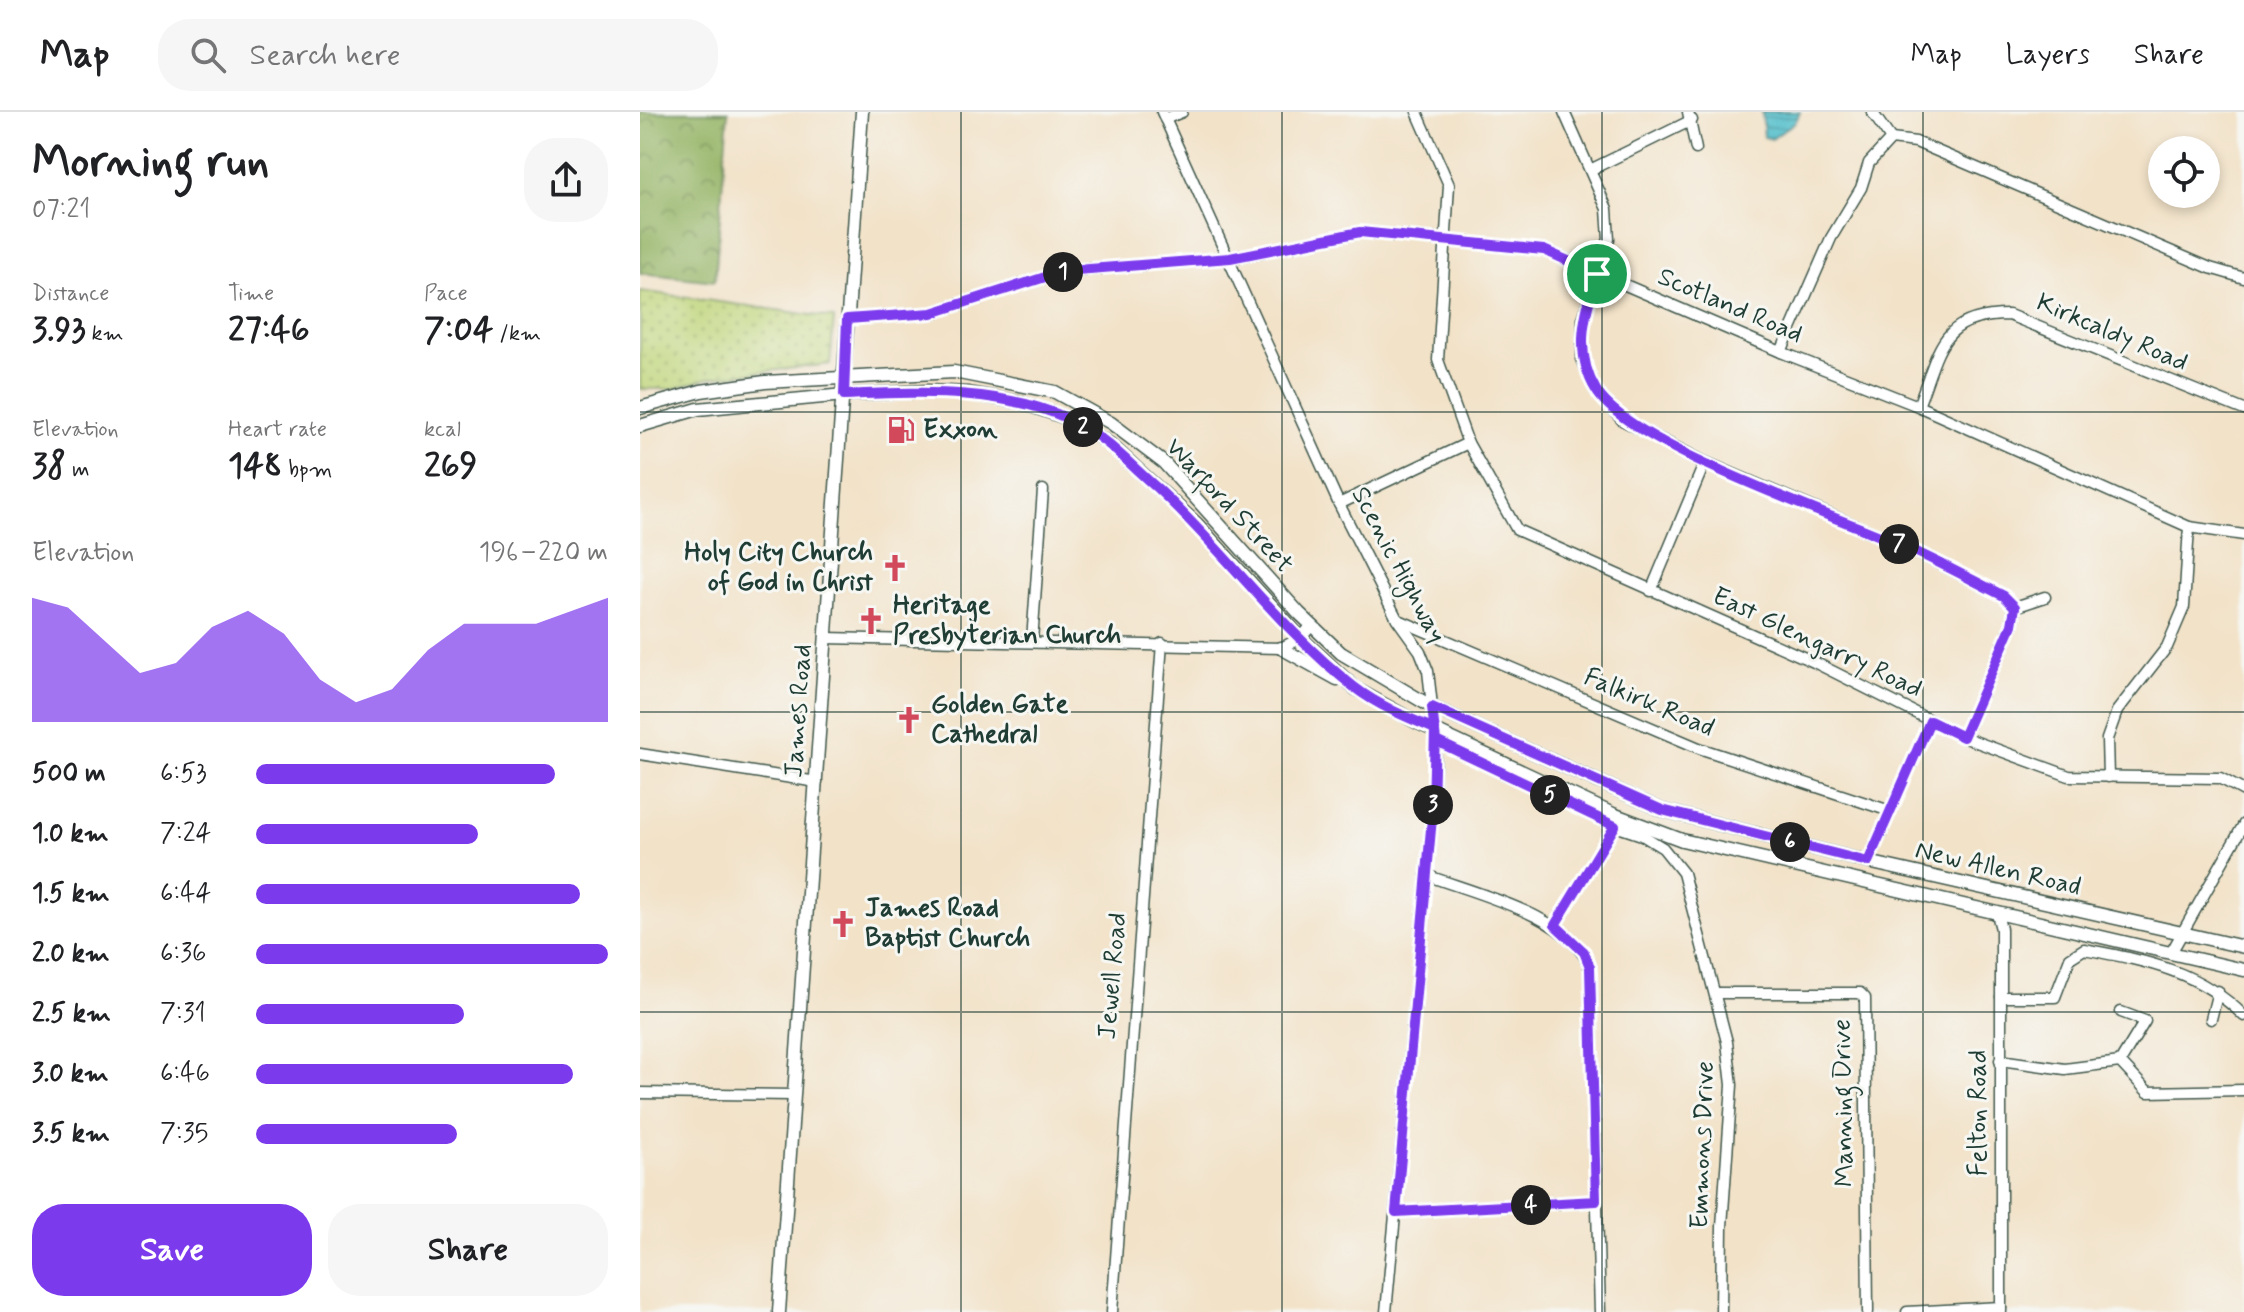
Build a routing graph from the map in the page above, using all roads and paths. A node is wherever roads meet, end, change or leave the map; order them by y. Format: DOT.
graph roads {
  1 [pos="862,112"];
  2 [pos="1182,112"];
  3 [pos="1417,112"];
  4 [pos="1564,112"];
  5 [pos="1872,112"];
  6 [pos="1164,116"];
  7 [pos="1690,116"];
  8 [pos="1891,139"];
  9 [pos="1696,149"];
  10 [pos="1590,170"];
  11 [pos="1443,238"];
  12 [pos="1230,258"];
  13 [pos="1597,274"];
  14 [pos="2244,278"];
  15 [pos="847,319"];
  16 [pos="1781,352"];
  17 [pos="845,377"];
  18 [pos="844,395"];
  19 [pos="1918,406"];
  20 [pos="640,408"];
  21 [pos="2244,410"];
  22 [pos="640,426"];
  23 [pos="1468,443"];
  24 [pos="1705,462"];
  25 [pos="1043,490"];
  26 [pos="1339,504"];
  27 [pos="2189,527"];
  28 [pos="2244,535"];
  29 [pos="1651,591"];
  30 [pos="2045,597"];
  31 [pos="2015,607"];
  32 [pos="1397,619"];
  33 [pos="1311,626"];
  34 [pos="826,638"];
  35 [pos="1301,638"];
  36 [pos="1032,641"];
  37 [pos="1162,643"];
  38 [pos="1281,648"];
  39 [pos="1356,689"];
  40 [pos="1432,707"];
  41 [pos="1930,721"];
  42 [pos="1435,735"];
  43 [pos="1963,737"];
  44 [pos="640,754"];
  45 [pos="2108,777"];
  46 [pos="817,782"];
  47 [pos="2244,791"];
  48 [pos="1890,811"];
  49 [pos="2244,824"];
  50 [pos="1615,826"];
  51 [pos="1868,862"];
  52 [pos="1426,875"];
  53 [pos="1997,914"];
  54 [pos="1555,925"];
  55 [pos="2183,932"];
  56 [pos="2244,947"];
  57 [pos="2172,951"];
  58 [pos="2244,970"];
  59 [pos="2218,991"];
  60 [pos="1715,993"];
  61 [pos="2001,997"];
  62 [pos="2121,1012"];
  63 [pos="2244,1016"];
  64 [pos="2211,1019"];
  65 [pos="2000,1060"];
  66 [pos="2120,1062"];
  67 [pos="2244,1090"];
  68 [pos="640,1093"];
  69 [pos="793,1095"];
  70 [pos="1596,1201"];
  71 [pos="1396,1212"];
  72 [pos="2001,1310"];
  73 [pos="779,1312"];
  74 [pos="1112,1312"];
  75 [pos="1386,1312"];
  76 [pos="1600,1312"];
  77 [pos="1721,1312"];
  78 [pos="1868,1312"];
  79 [pos="1907,1312"];
  1 -- 15 [label="main road, James Road"];
  2 -- 6 [label="street"];
  3 -- 11 [label="street"];
  4 -- 10 [label="street"];
  5 -- 8 [label="street"];
  6 -- 12 [label="street, Scenic Highway"];
  7 -- 9 [label="street"];
  7 -- 10 [label="street"];
  8 -- 14 [label="street"];
  8 -- 16 [label="street"];
  10 -- 13 [label="street"];
  11 -- 12 [label="street, Scotland Road"];
  11 -- 13 [label="street, Scotland Road"];
  11 -- 23 [label="street"];
  12 -- 15 [label="street, Scotland Road"];
  12 -- 26 [label="street, Scenic Highway"];
  13 -- 16 [label="street, Scotland Road"];
  13 -- 24 [label="street"];
  15 -- 17 [label="main road, James Road"];
  16 -- 19 [label="street, Scotland Road"];
  17 -- 18 [label="main road, James Road"];
  17 -- 20 [label="main road, Warford Street"];
  17 -- 33 [label="main road, Warford Street"];
  18 -- 22 [label="main road, Warford Street"];
  18 -- 34 [label="main road, James Road"];
  18 -- 35 [label="main road, Warford Street"];
  19 -- 21 [label="street, Kirkcaldy Road"];
  19 -- 27 [label="street, Scotland Road"];
  23 -- 26 [label="street"];
  23 -- 29 [label="street, East Glengarry Road"];
  24 -- 29 [label="street"];
  24 -- 31 [label="street"];
  25 -- 36 [label="street"];
  26 -- 32 [label="street, Scenic Highway"];
  27 -- 28 [label="street, Scotland Road"];
  27 -- 45 [label="street"];
  29 -- 41 [label="street, East Glengarry Road"];
  30 -- 31 [label="street"];
  31 -- 43 [label="street"];
  32 -- 40 [label="street, Scenic Highway"];
  32 -- 48 [label="street, Falkirk Road"];
  33 -- 35 [label="street"];
  33 -- 40 [label="main road, Warford Street"];
  34 -- 36 [label="street"];
  34 -- 46 [label="main road, James Road"];
  35 -- 38 [label="street"];
  35 -- 39 [label="main road, Warford Street"];
  36 -- 37 [label="street"];
  37 -- 38 [label="street"];
  37 -- 74 [label="street, Jewell Road"];
  38 -- 39 [label="main road"];
  39 -- 42 [label="main road, Warford Street"];
  40 -- 42 [label="street, Scenic Highway"];
  40 -- 51 [label="main road, New Allen Road"];
  41 -- 43 [label="street, East Glengarry Road"];
  41 -- 48 [label="street"];
  42 -- 50 [label="street"];
  42 -- 52 [label="street, Scenic Highway"];
  42 -- 53 [label="main road, New Allen Road"];
  43 -- 45 [label="street, East Glengarry Road"];
  44 -- 46 [label="street"];
  45 -- 47 [label="street, East Glengarry Road"];
  46 -- 69 [label="main road, James Road"];
  48 -- 51 [label="street"];
  49 -- 55 [label="street"];
  50 -- 54 [label="street"];
  50 -- 60 [label="street, Emmons Drive"];
  51 -- 55 [label="main road, New Allen Road"];
  52 -- 54 [label="street"];
  52 -- 71 [label="street, Scenic Highway"];
  53 -- 57 [label="main road, New Allen Road"];
  53 -- 61 [label="street, Felton Road"];
  54 -- 70 [label="street"];
  55 -- 56 [label="main road, New Allen Road"];
  55 -- 57 [label="street"];
  57 -- 58 [label="main road, New Allen Road"];
  59 -- 61 [label="street"];
  59 -- 63 [label="street"];
  59 -- 64 [label="street"];
  60 -- 77 [label="street, Emmons Drive"];
  60 -- 78 [label="street, Manning Drive"];
  61 -- 65 [label="street, Felton Road"];
  62 -- 66 [label="street"];
  65 -- 66 [label="street"];
  65 -- 72 [label="street, Felton Road"];
  66 -- 67 [label="street"];
  68 -- 69 [label="street"];
  69 -- 73 [label="main road, James Road"];
  70 -- 71 [label="street"];
  70 -- 76 [label="street"];
  71 -- 75 [label="street, Scenic Highway"];
  72 -- 79 [label="street"];
}
